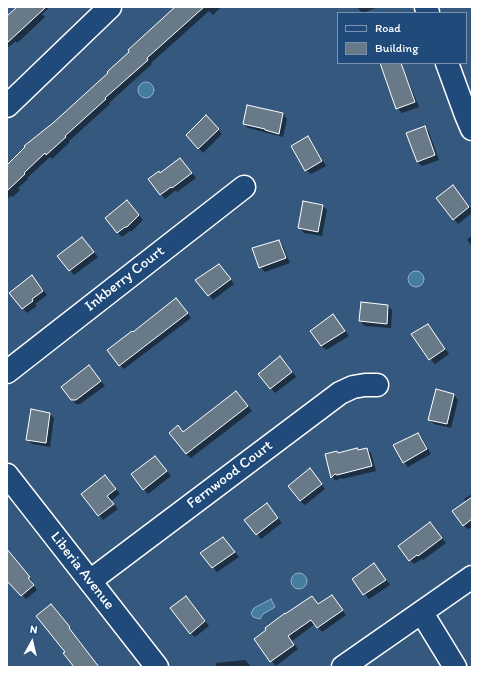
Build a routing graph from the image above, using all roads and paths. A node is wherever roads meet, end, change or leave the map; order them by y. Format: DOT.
graph roads {
  1 [pos="110,7"];
  2 [pos="447,64"];
  3 [pos="7,106"];
  4 [pos="472,129"];
  5 [pos="244,187"];
  6 [pos="7,372"];
  7 [pos="377,385"];
  8 [pos="7,475"];
  9 [pos="472,577"];
  10 [pos="90,581"];
  11 [pos="422,612"];
  12 [pos="157,667"];
  13 [pos="343,667"];
  14 [pos="455,667"];
  1 -- 3 [label="street"];
  2 -- 4 [label="street"];
  5 -- 6 [label="street, Inkberry Court"];
  7 -- 10 [label="street, Fernwood Court"];
  8 -- 10 [label="street, Liberia Avenue"];
  9 -- 11 [label="street"];
  10 -- 12 [label="street, Liberia Avenue"];
  11 -- 13 [label="street"];
  11 -- 14 [label="street"];
}
